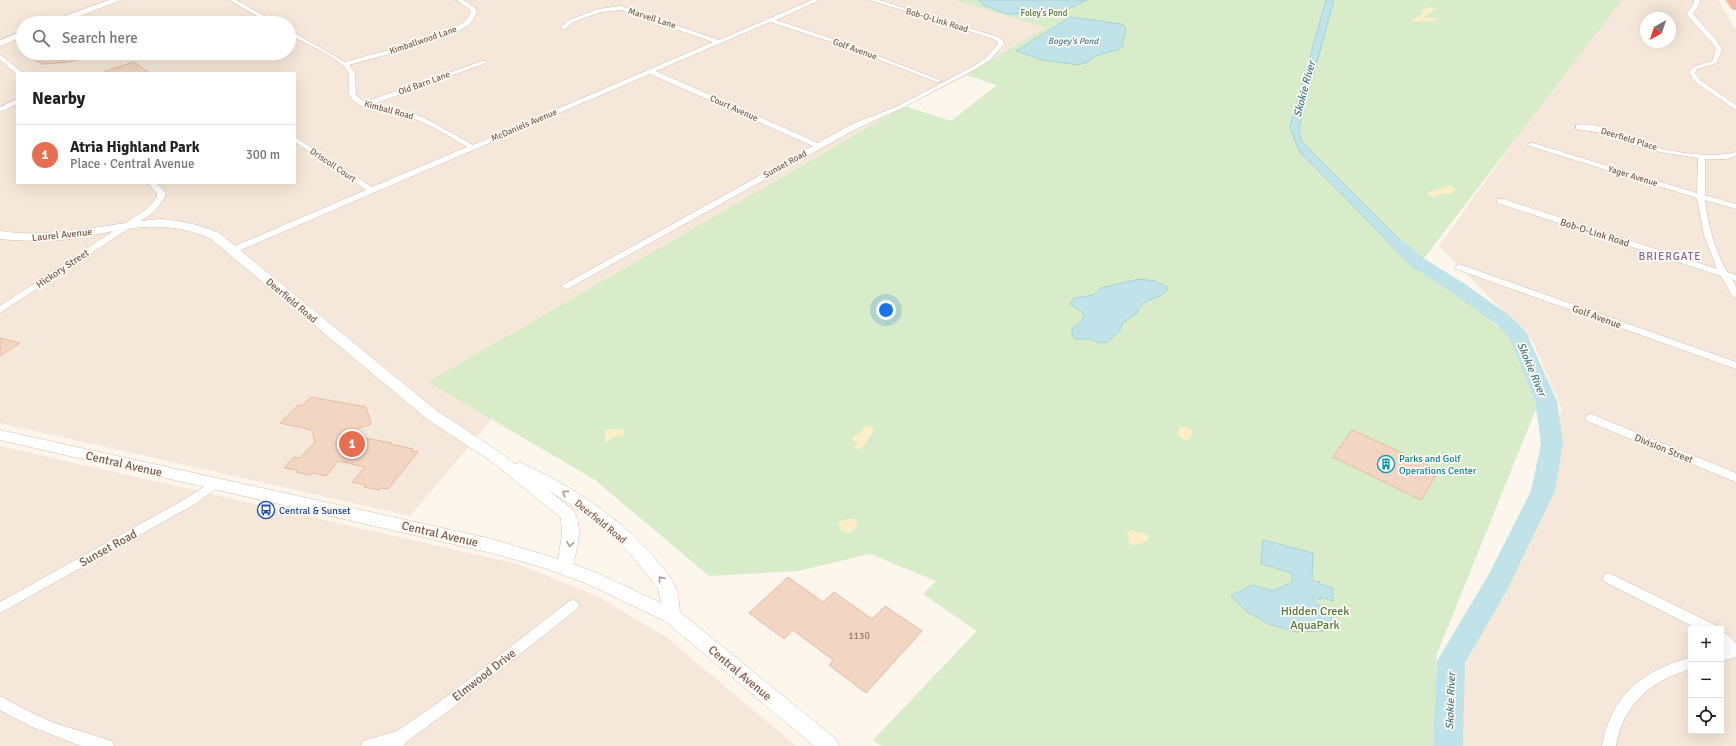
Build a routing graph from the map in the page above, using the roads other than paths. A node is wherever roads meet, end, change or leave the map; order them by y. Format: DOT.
graph roads {
  1 [pos="117,0"];
  2 [pos="232,0"];
  3 [pos="459,0"];
  4 [pos="816,0"];
  5 [pos="873,0"];
  6 [pos="1697,0"];
  7 [pos="1731,0"];
  8 [pos="1736,7"];
  9 [pos="73,16"];
  10 [pos="261,16"];
  11 [pos="770,20"];
  12 [pos="563,28"];
  13 [pos="296,36"];
  14 [pos="16,37"];
  15 [pos="1001,41"];
  16 [pos="719,42"];
  17 [pos="0,43"];
  18 [pos="0,57"];
  19 [pos="484,62"];
  20 [pos="345,64"];
  21 [pos="649,71"];
  22 [pos="19,72"];
  23 [pos="939,81"];
  24 [pos="16,102"];
  25 [pos="364,105"];
  26 [pos="1736,108"];
  27 [pos="0,110"];
  28 [pos="1579,126"];
  29 [pos="296,140"];
  30 [pos="1530,145"];
  31 [pos="818,146"];
  32 [pos="472,147"];
  33 [pos="1736,154"];
  34 [pos="1702,156"];
  35 [pos="153,184"];
  36 [pos="371,190"];
  37 [pos="1700,196"];
  38 [pos="1500,201"];
  39 [pos="1736,207"];
  40 [pos="125,226"];
  41 [pos="0,235"];
  42 [pos="233,250"];
  43 [pos="1459,267"];
  44 [pos="1726,275"];
  45 [pos="1736,278"];
  46 [pos="566,286"];
  47 [pos="1736,296"];
  48 [pos="0,310"];
  49 [pos="1736,366"];
  50 [pos="1591,418"];
  51 [pos="0,435"];
  52 [pos="496,457"];
  53 [pos="1736,478"];
  54 [pos="214,484"];
  55 [pos="564,568"];
  56 [pos="1609,578"];
  57 [pos="573,605"];
  58 [pos="0,608"];
  59 [pos="671,616"];
  60 [pos="1704,626"];
  61 [pos="1724,641"];
  62 [pos="1736,651"];
  63 [pos="1724,654"];
  64 [pos="1688,664"];
  65 [pos="0,702"];
  66 [pos="398,742"];
  67 [pos="107,746"];
  68 [pos="368,746"];
  69 [pos="829,746"];
  70 [pos="1609,746"];
  1 -- 9 [label="street"];
  2 -- 10 [label="street"];
  3 -- 20 [label="street, Kimballwood Lane"];
  4 -- 11 [label="street, McDaniels Avenue"];
  5 -- 15 [label="street, Bob-O-Link Road"];
  6 -- 26 [label="street"];
  7 -- 8 [label="highway"];
  11 -- 16 [label="street, McDaniels Avenue"];
  11 -- 23 [label="street, Golf Avenue"];
  12 -- 16 [label="street, Marvell Lane"];
  13 -- 20 [label="street"];
  14 -- 17 [label="street"];
  15 -- 31 [label="street, Sunset Road"];
  16 -- 21 [label="street, McDaniels Avenue"];
  18 -- 22 [label="street"];
  19 -- 25 [label="street, Old Barn Lane"];
  20 -- 25 [label="street, Kimball Road"];
  21 -- 31 [label="street, Court Avenue"];
  21 -- 32 [label="street, McDaniels Avenue"];
  24 -- 27 [label="street"];
  25 -- 32 [label="street, Kimball Road"];
  28 -- 34 [label="street, Deerfield Place"];
  29 -- 36 [label="street, Driscoll Court"];
  30 -- 37 [label="street, Yager Avenue"];
  31 -- 46 [label="street, Sunset Road"];
  32 -- 36 [label="street, McDaniels Avenue"];
  33 -- 34 [label="street, Deerfield Place"];
  34 -- 37 [label="street"];
  35 -- 40 [label="street"];
  36 -- 42 [label="street, McDaniels Avenue"];
  37 -- 39 [label="street, Yager Avenue"];
  37 -- 44 [label="street"];
  38 -- 44 [label="street, Bob-O-Link Road"];
  40 -- 41 [label="street, Laurel Avenue"];
  40 -- 42 [label="street, Deerfield Road"];
  40 -- 48 [label="street, Hickory Street"];
  42 -- 52 [label="street, Deerfield Road"];
  43 -- 49 [label="street, Golf Avenue"];
  44 -- 45 [label="street, Bob-O-Link Road"];
  44 -- 47 [label="street"];
  50 -- 53 [label="street, Division Street"];
  51 -- 54 [label="street, Central Avenue"];
  52 -- 55 [label="street, Deerfield Road, one-way"];
  59 -- 52 [label="street, Deerfield Road, one-way"];
  54 -- 55 [label="street, Central Avenue"];
  54 -- 58 [label="street, Sunset Road"];
  55 -- 59 [label="street, Central Avenue"];
  56 -- 60 [label="street"];
  57 -- 66 [label="street, Elmwood Drive"];
  59 -- 69 [label="street, Central Avenue"];
  61 -- 62 [label="street"];
  62 -- 63 [label="street"];
  64 -- 70 [label="street"];
  65 -- 67 [label="street"];
  66 -- 68 [label="street"];
}
